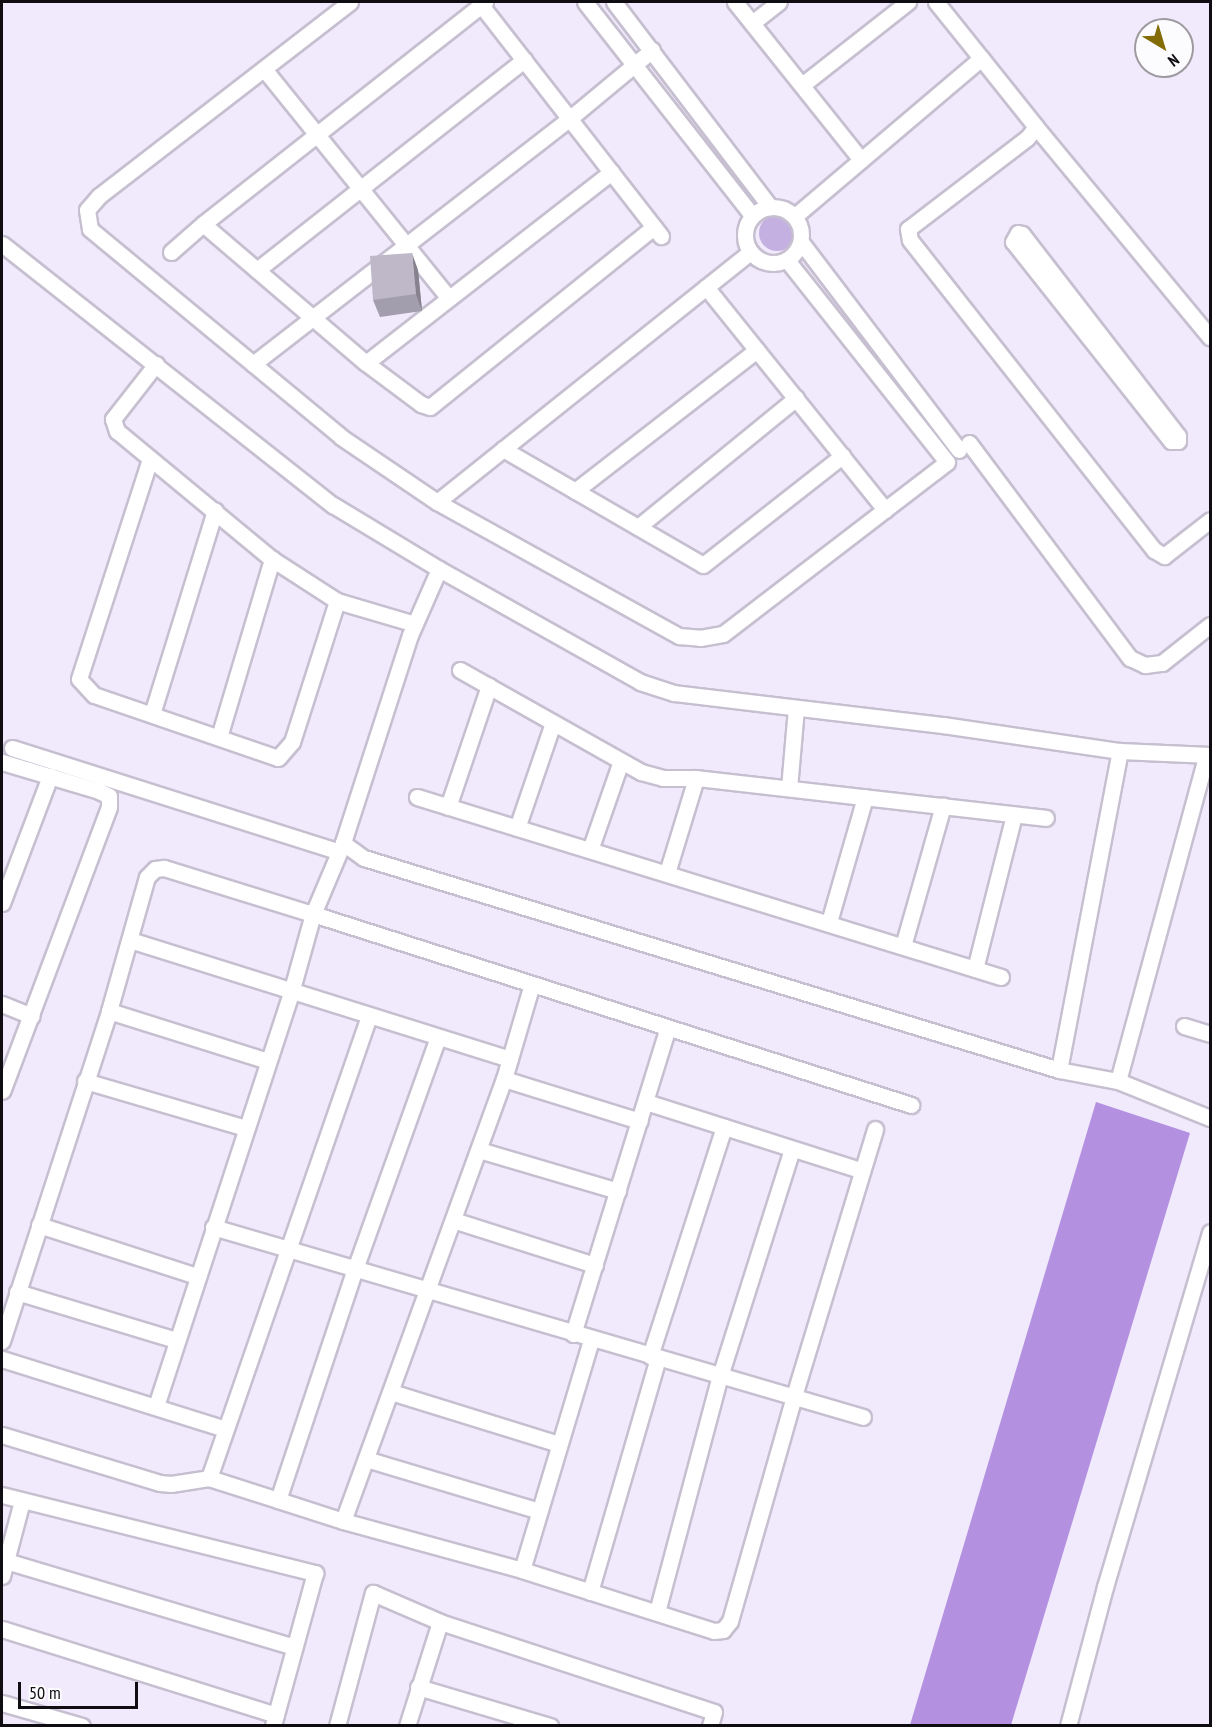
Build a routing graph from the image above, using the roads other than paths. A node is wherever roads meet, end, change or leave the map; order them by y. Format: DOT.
graph roads {
  1 [pos="350,2"];
  2 [pos="585,2"];
  3 [pos="614,2"];
  4 [pos="737,2"];
  5 [pos="779,2"];
  6 [pos="908,2"];
  7 [pos="936,2"];
  8 [pos="483,3"];
  9 [pos="752,23"];
  10 [pos="652,50"];
  11 [pos="981,58"];
  12 [pos="524,60"];
  13 [pos="634,64"];
  14 [pos="264,69"];
  15 [pos="802,85"];
  16 [pos="569,119"];
  17 [pos="1035,127"];
  18 [pos="318,135"];
  19 [pos="861,160"];
  20 [pos="611,172"];
  21 [pos="360,188"];
  22 [pos="770,207"];
  23 [pos="752,215"];
  24 [pos="795,216"];
  25 [pos="203,224"];
  26 [pos="801,242"];
  27 [pos="2,244"];
  28 [pos="406,245"];
  29 [pos="171,252"];
  30 [pos="750,252"];
  31 [pos="787,260"];
  32 [pos="257,270"];
  33 [pos="706,287"];
  34 [pos="448,297"];
  35 [pos="313,316"];
  36 [pos="1210,337"];
  37 [pos="1094,344"];
  38 [pos="757,350"];
  39 [pos="366,363"];
  40 [pos="156,364"];
  41 [pos="253,364"];
  42 [pos="796,398"];
  43 [pos="503,450"];
  44 [pos="842,456"];
  45 [pos="150,459"];
  46 [pos="575,491"];
  47 [pos="437,502"];
  48 [pos="885,510"];
  49 [pos="215,511"];
  50 [pos="1210,520"];
  51 [pos="638,527"];
  52 [pos="272,559"];
  53 [pos="439,569"];
  54 [pos="337,601"];
  55 [pos="415,624"];
  56 [pos="1210,625"];
  57 [pos="460,670"];
  58 [pos="489,686"];
  59 [pos="796,708"];
  60 [pos="152,714"];
  61 [pos="553,723"];
  62 [pos="219,737"];
  63 [pos="12,748"];
  64 [pos="1120,752"];
  65 [pos="1208,755"];
  66 [pos="621,761"];
  67 [pos="2,762"];
  68 [pos="50,776"];
  69 [pos="696,778"];
  70 [pos="789,788"];
  71 [pos="417,797"];
  72 [pos="865,797"];
  73 [pos="942,806"];
  74 [pos="448,807"];
  75 [pos="1014,815"];
  76 [pos="1046,819"];
  77 [pos="517,828"];
  78 [pos="341,848"];
  79 [pos="590,850"];
  80 [pos="667,873"];
  81 [pos="2,903"];
  82 [pos="313,914"];
  83 [pos="830,922"];
  84 [pos="130,940"];
  85 [pos="903,946"];
  86 [pos="975,969"];
  87 [pos="1002,977"];
  88 [pos="532,984"];
  89 [pos="292,989"];
  90 [pos="2,1004"];
  91 [pos="109,1011"];
  92 [pos="32,1016"];
  93 [pos="369,1016"];
  94 [pos="1184,1026"];
  95 [pos="668,1028"];
  96 [pos="1210,1034"];
  97 [pos="438,1037"];
  98 [pos="510,1059"];
  99 [pos="268,1060"];
  100 [pos="1059,1070"];
  101 [pos="504,1079"];
  102 [pos="85,1081"];
  103 [pos="1118,1081"];
  104 [pos="2,1086"];
  105 [pos="646,1102"];
  106 [pos="911,1105"];
  107 [pos="1210,1118"];
  108 [pos="640,1122"];
  109 [pos="724,1127"];
  110 [pos="246,1128"];
  111 [pos="875,1130"];
  112 [pos="792,1149"];
  113 [pos="479,1150"];
  114 [pos="861,1170"];
  115 [pos="618,1191"];
  116 [pos="453,1220"];
  117 [pos="39,1225"];
  118 [pos="213,1227"];
  119 [pos="1210,1232"];
  120 [pos="288,1249"];
  121 [pos="595,1265"];
  122 [pos="355,1269"];
  123 [pos="197,1276"];
  124 [pos="428,1290"];
  125 [pos="17,1292"];
  126 [pos="573,1334"];
  127 [pos="176,1340"];
  128 [pos="591,1340"];
  129 [pos="2,1341"];
  130 [pos="654,1357"];
  131 [pos="2,1359"];
  132 [pos="720,1376"];
  133 [pos="390,1392"];
  134 [pos="794,1396"];
  135 [pos="156,1406"];
  136 [pos="863,1417"];
  137 [pos="225,1429"];
  138 [pos="2,1435"];
  139 [pos="560,1444"];
  140 [pos="366,1459"];
  141 [pos="208,1478"];
  142 [pos="2,1495"];
  143 [pos="278,1500"];
  144 [pos="22,1501"];
  145 [pos="539,1511"];
  146 [pos="343,1521"];
  147 [pos="6,1561"];
  148 [pos="522,1570"];
  149 [pos="2,1576"];
  150 [pos="590,1592"];
  151 [pos="657,1612"];
  152 [pos="440,1622"];
  153 [pos="2,1629"];
  154 [pos="294,1647"];
  155 [pos="418,1688"];
  156 [pos="2,1703"];
  157 [pos="274,1720"];
  158 [pos="82,1725"];
  159 [pos="336,1725"];
  160 [pos="406,1725"];
  161 [pos="550,1725"];
  162 [pos="710,1725"];
  163 [pos="1068,1725"];
  1 -- 14 [label="street"];
  2 -- 13 [label="street"];
  3 -- 10 [label="street"];
  4 -- 9 [label="street"];
  5 -- 9 [label="street"];
  6 -- 15 [label="street"];
  7 -- 11 [label="street"];
  8 -- 12 [label="street"];
  8 -- 18 [label="street"];
  9 -- 15 [label="street"];
  10 -- 13 [label="street"];
  10 -- 22 [label="street"];
  11 -- 17 [label="street"];
  11 -- 19 [label="street"];
  12 -- 16 [label="street"];
  12 -- 21 [label="street"];
  13 -- 16 [label="street"];
  13 -- 23 [label="street"];
  14 -- 18 [label="street"];
  14 -- 41 [label="street"];
  15 -- 19 [label="street"];
  16 -- 20 [label="street"];
  16 -- 28 [label="street"];
  17 -- 36 [label="street"];
  17 -- 50 [label="street"];
  18 -- 21 [label="street"];
  18 -- 25 [label="street"];
  19 -- 24 [label="street"];
  20 -- 34 [label="street"];
  20 -- 39 [label="street"];
  21 -- 28 [label="street"];
  21 -- 32 [label="street"];
  22 -- 23 [label="street"];
  22 -- 24 [label="street"];
  23 -- 30 [label="street"];
  24 -- 26 [label="street"];
  25 -- 29 [label="street"];
  25 -- 32 [label="street"];
  26 -- 31 [label="street"];
  26 -- 56 [label="street"];
  27 -- 40 [label="street"];
  28 -- 34 [label="street"];
  28 -- 35 [label="street"];
  30 -- 31 [label="street"];
  30 -- 33 [label="street"];
  31 -- 48 [label="street"];
  32 -- 35 [label="street"];
  33 -- 38 [label="street"];
  33 -- 43 [label="street"];
  34 -- 39 [label="street"];
  35 -- 39 [label="street"];
  35 -- 41 [label="street"];
  37 -- 37 [label="street"];
  38 -- 42 [label="street"];
  38 -- 46 [label="street"];
  40 -- 45 [label="street"];
  40 -- 53 [label="street"];
  41 -- 47 [label="street"];
  42 -- 44 [label="street"];
  42 -- 51 [label="street"];
  43 -- 46 [label="street"];
  43 -- 47 [label="street"];
  44 -- 48 [label="street"];
  44 -- 51 [label="street"];
  45 -- 49 [label="street"];
  45 -- 60 [label="street"];
  46 -- 51 [label="street"];
  47 -- 48 [label="street"];
  49 -- 52 [label="street"];
  49 -- 60 [label="street"];
  52 -- 54 [label="street"];
  52 -- 62 [label="street"];
  53 -- 55 [label="street"];
  53 -- 59 [label="street"];
  54 -- 55 [label="street"];
  54 -- 62 [label="street"];
  55 -- 78 [label="street"];
  57 -- 58 [label="street"];
  58 -- 61 [label="street"];
  58 -- 74 [label="street"];
  59 -- 64 [label="street"];
  59 -- 70 [label="street"];
  60 -- 62 [label="street"];
  61 -- 66 [label="street"];
  61 -- 77 [label="street"];
  63 -- 78 [label="street"];
  64 -- 65 [label="street"];
  64 -- 100 [label="street"];
  65 -- 103 [label="street"];
  66 -- 69 [label="street"];
  66 -- 79 [label="street"];
  67 -- 68 [label="street"];
  68 -- 81 [label="street"];
  68 -- 92 [label="street"];
  69 -- 70 [label="street"];
  69 -- 80 [label="street"];
  70 -- 72 [label="street"];
  71 -- 74 [label="street"];
  72 -- 73 [label="street"];
  72 -- 83 [label="street"];
  73 -- 75 [label="street"];
  73 -- 85 [label="street"];
  74 -- 77 [label="street"];
  75 -- 76 [label="street"];
  75 -- 86 [label="street"];
  77 -- 79 [label="street"];
  78 -- 82 [label="street"];
  78 -- 100 [label="street"];
  79 -- 80 [label="street"];
  80 -- 83 [label="street"];
  82 -- 84 [label="street"];
  82 -- 88 [label="street"];
  82 -- 89 [label="street"];
  83 -- 85 [label="street"];
  84 -- 89 [label="street"];
  84 -- 91 [label="street"];
  85 -- 86 [label="street"];
  86 -- 87 [label="street"];
  88 -- 95 [label="street"];
  88 -- 98 [label="street"];
  89 -- 93 [label="street"];
  89 -- 99 [label="street"];
  90 -- 92 [label="street"];
  91 -- 99 [label="street"];
  91 -- 102 [label="street"];
  92 -- 104 [label="street"];
  93 -- 97 [label="street"];
  93 -- 120 [label="street"];
  94 -- 96 [label="street"];
  95 -- 105 [label="street"];
  95 -- 106 [label="street"];
  97 -- 98 [label="street"];
  97 -- 122 [label="street"];
  98 -- 101 [label="street"];
  99 -- 110 [label="street"];
  100 -- 103 [label="street"];
  101 -- 108 [label="street"];
  101 -- 113 [label="street"];
  102 -- 110 [label="street"];
  102 -- 117 [label="street"];
  103 -- 107 [label="street"];
  105 -- 108 [label="street"];
  105 -- 109 [label="street"];
  108 -- 115 [label="street"];
  109 -- 112 [label="street"];
  109 -- 130 [label="street"];
  110 -- 118 [label="street"];
  111 -- 114 [label="street"];
  112 -- 114 [label="street"];
  112 -- 132 [label="street"];
  113 -- 115 [label="street"];
  113 -- 116 [label="street"];
  114 -- 134 [label="street"];
  115 -- 121 [label="street"];
  116 -- 121 [label="street"];
  116 -- 124 [label="street"];
  117 -- 123 [label="street"];
  117 -- 125 [label="street"];
  118 -- 120 [label="street"];
  118 -- 123 [label="street"];
  119 -- 163 [label="street"];
  120 -- 122 [label="street"];
  120 -- 137 [label="street"];
  121 -- 126 [label="street"];
  122 -- 124 [label="street"];
  122 -- 143 [label="street"];
  123 -- 127 [label="street"];
  124 -- 126 [label="street"];
  124 -- 133 [label="street"];
  125 -- 127 [label="street"];
  125 -- 129 [label="street"];
  126 -- 128 [label="street"];
  127 -- 135 [label="street"];
  128 -- 130 [label="street"];
  128 -- 139 [label="street"];
  130 -- 132 [label="street"];
  130 -- 150 [label="street"];
  131 -- 135 [label="street"];
  132 -- 134 [label="street"];
  132 -- 151 [label="street"];
  133 -- 139 [label="street"];
  133 -- 140 [label="street"];
  134 -- 136 [label="street"];
  134 -- 151 [label="street"];
  135 -- 137 [label="street"];
  137 -- 141 [label="street"];
  138 -- 141 [label="street"];
  139 -- 145 [label="street"];
  140 -- 145 [label="street"];
  140 -- 146 [label="street"];
  141 -- 143 [label="street"];
  142 -- 144 [label="street"];
  143 -- 146 [label="street"];
  144 -- 147 [label="street"];
  144 -- 154 [label="street"];
  145 -- 148 [label="street"];
  146 -- 148 [label="street"];
  147 -- 149 [label="street"];
  147 -- 154 [label="street"];
  148 -- 150 [label="street"];
  150 -- 151 [label="street"];
  152 -- 155 [label="street"];
  152 -- 159 [label="street"];
  152 -- 162 [label="street"];
  153 -- 157 [label="street"];
  154 -- 157 [label="street"];
  155 -- 160 [label="street"];
  155 -- 161 [label="street"];
  156 -- 158 [label="street"];
}
